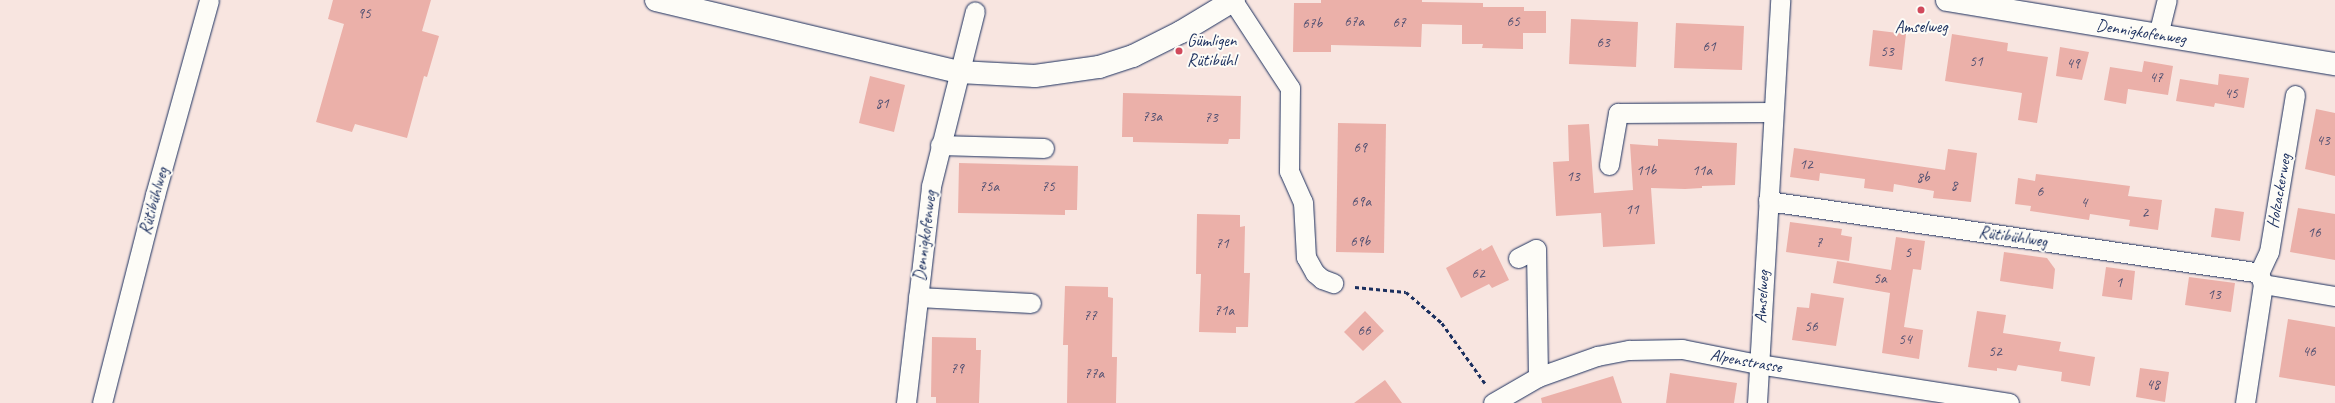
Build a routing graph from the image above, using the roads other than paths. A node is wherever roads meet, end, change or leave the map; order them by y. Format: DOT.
graph roads {
  1 [pos="209,0"];
  2 [pos="656,0"];
  3 [pos="1234,0"];
  4 [pos="1780,0"];
  5 [pos="1947,0"];
  6 [pos="2167,0"];
  7 [pos="975,11"];
  8 [pos="2158,34"];
  9 [pos="2335,64"];
  10 [pos="959,72"];
  11 [pos="2295,95"];
  12 [pos="1773,112"];
  13 [pos="940,145"];
  14 [pos="1044,148"];
  15 [pos="1609,165"];
  16 [pos="1768,201"];
  17 [pos="1518,258"];
  18 [pos="2261,278"];
  19 [pos="1333,283"];
  20 [pos="2335,296"];
  21 [pos="918,297"];
  22 [pos="1031,304"];
  23 [pos="1758,364"];
  24 [pos="1538,377"];
  25 [pos="1495,402"];
  26 [pos="102,403"];
  27 [pos="906,403"];
  28 [pos="1757,403"];
  29 [pos="2009,403"];
  30 [pos="2245,403"];
  1 -- 26 [label="street, Rütibühlweg"];
  2 -- 10 [label="street"];
  3 -- 10 [label="street"];
  3 -- 19 [label="street"];
  4 -- 12 [label="street, Amselweg"];
  5 -- 8 [label="street, Dennigkofenweg"];
  6 -- 8 [label="street"];
  7 -- 10 [label="street, Dennigkofenweg"];
  8 -- 9 [label="street, Dennigkofenweg"];
  10 -- 13 [label="street, Dennigkofenweg"];
  11 -- 18 [label="street, Holzackerweg"];
  12 -- 15 [label="street"];
  12 -- 16 [label="street, Amselweg"];
  13 -- 14 [label="street"];
  13 -- 21 [label="street, Dennigkofenweg"];
  16 -- 18 [label="street, Rütibühlweg"];
  16 -- 23 [label="street, Amselweg"];
  17 -- 24 [label="street"];
  18 -- 20 [label="street"];
  18 -- 30 [label="street, Holzackerweg"];
  21 -- 22 [label="street"];
  21 -- 27 [label="street, Dennigkofenweg"];
  23 -- 24 [label="street, Alpenstrasse"];
  23 -- 28 [label="street, Amselweg"];
  23 -- 29 [label="street, Alpenstrasse"];
  24 -- 25 [label="street, Alpenstrasse"];
}
